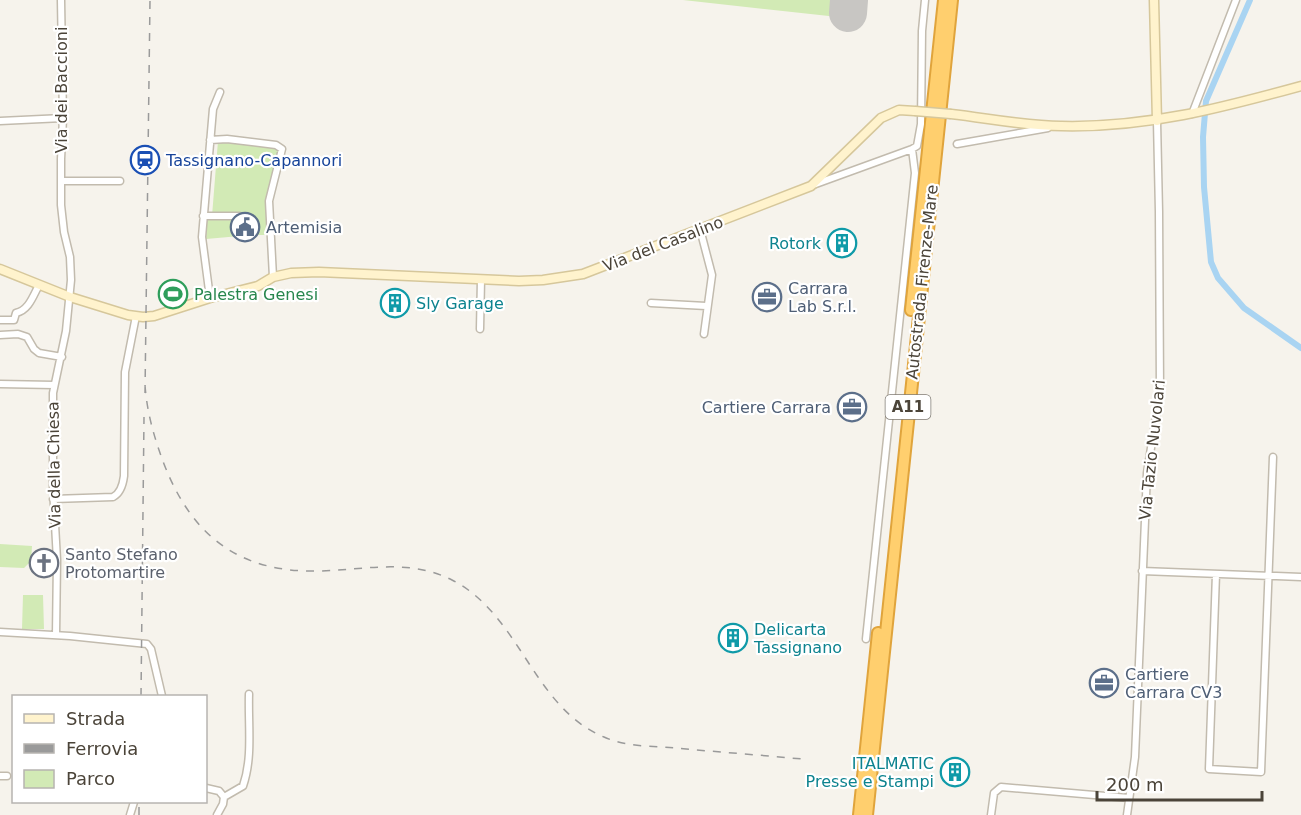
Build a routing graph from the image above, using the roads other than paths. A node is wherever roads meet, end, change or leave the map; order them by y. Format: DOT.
graph roads {
  1 [pos="61,0"];
  2 [pos="925,0"];
  3 [pos="944,0"];
  4 [pos="952,0"];
  5 [pos="1154,0"];
  6 [pos="1236,0"];
  7 [pos="1301,86"];
  8 [pos="220,92"];
  9 [pos="1201,113"];
  10 [pos="63,118"];
  11 [pos="0,121"];
  12 [pos="1157,121"];
  13 [pos="1061,126"];
  14 [pos="210,140"];
  15 [pos="957,144"];
  16 [pos="912,149"];
  17 [pos="61,181"];
  18 [pos="120,181"];
  19 [pos="811,186"];
  20 [pos="203,216"];
  21 [pos="238,216"];
  22 [pos="700,230"];
  23 [pos="0,269"];
  24 [pos="273,277"];
  25 [pos="481,279"];
  26 [pos="39,285"];
  27 [pos="70,297"];
  28 [pos="210,298"];
  29 [pos="651,303"];
  30 [pos="706,306"];
  31 [pos="136,316"];
  32 [pos="0,320"];
  33 [pos="480,329"];
  34 [pos="704,334"];
  35 [pos="0,335"];
  36 [pos="62,357"];
  37 [pos="0,384"];
  38 [pos="54,385"];
  39 [pos="1273,457"];
  40 [pos="53,499"];
  41 [pos="1142,571"];
  42 [pos="1216,574"];
  43 [pos="1269,576"];
  44 [pos="1301,577"];
  45 [pos="0,632"];
  46 [pos="56,635"];
  47 [pos="866,639"];
  48 [pos="249,694"];
  49 [pos="162,695"];
  50 [pos="207,788"];
  51 [pos="224,797"];
  52 [pos="1129,798"];
  53 [pos="217,815"];
  54 [pos="859,815"];
  55 [pos="867,815"];
  56 [pos="991,815"];
  57 [pos="1127,815"];
  1 -- 10 [label="street, Via dei Baccioni"];
  2 -- 16 [label="street"];
  3 -- 54 [label="highway, Autostrada Firenze-Mare / A11"];
  4 -- 55 [label="highway, Autostrada Firenze-Mare / A11"];
  5 -- 12 [label="street"];
  6 -- 9 [label="street"];
  7 -- 9 [label="street, Via del Casalino"];
  8 -- 14 [label="street"];
  9 -- 12 [label="street, Via del Casalino"];
  10 -- 11 [label="street"];
  10 -- 17 [label="street, Via dei Baccioni"];
  12 -- 13 [label="street, Via del Casalino"];
  12 -- 41 [label="street, Via Tazio Nuvolari"];
  13 -- 15 [label="street"];
  13 -- 19 [label="street, Via del Casalino, bridge"];
  14 -- 20 [label="street"];
  14 -- 24 [label="street"];
  16 -- 19 [label="street"];
  16 -- 47 [label="street"];
  17 -- 18 [label="street"];
  17 -- 27 [label="street, Via dei Baccioni"];
  19 -- 22 [label="street, Via del Casalino"];
  20 -- 21 [label="street"];
  20 -- 28 [label="street"];
  22 -- 25 [label="street, Via del Casalino"];
  22 -- 30 [label="street"];
  23 -- 26 [label="street, Via del Casalino"];
  24 -- 25 [label="street, Via del Casalino"];
  24 -- 28 [label="street, Via del Casalino"];
  25 -- 33 [label="street"];
  26 -- 27 [label="street, Via del Casalino"];
  26 -- 32 [label="street"];
  27 -- 31 [label="street, Via del Casalino"];
  27 -- 36 [label="street, Via della Chiesa"];
  28 -- 31 [label="street, Via del Casalino"];
  29 -- 30 [label="street"];
  30 -- 34 [label="street"];
  31 -- 40 [label="street"];
  35 -- 36 [label="street"];
  36 -- 38 [label="street, Via della Chiesa"];
  37 -- 38 [label="street"];
  38 -- 40 [label="street, Via della Chiesa"];
  39 -- 43 [label="street"];
  40 -- 46 [label="street, Via della Chiesa"];
  41 -- 42 [label="street"];
  41 -- 52 [label="street, Via Tazio Nuvolari"];
  42 -- 43 [label="street"];
  42 -- 43 [label="street"];
  43 -- 44 [label="street"];
  45 -- 46 [label="street"];
  46 -- 49 [label="street"];
  48 -- 51 [label="street"];
  50 -- 51 [label="street"];
  51 -- 53 [label="street"];
  52 -- 56 [label="street"];
  52 -- 57 [label="street, Via Tazio Nuvolari"];
}
